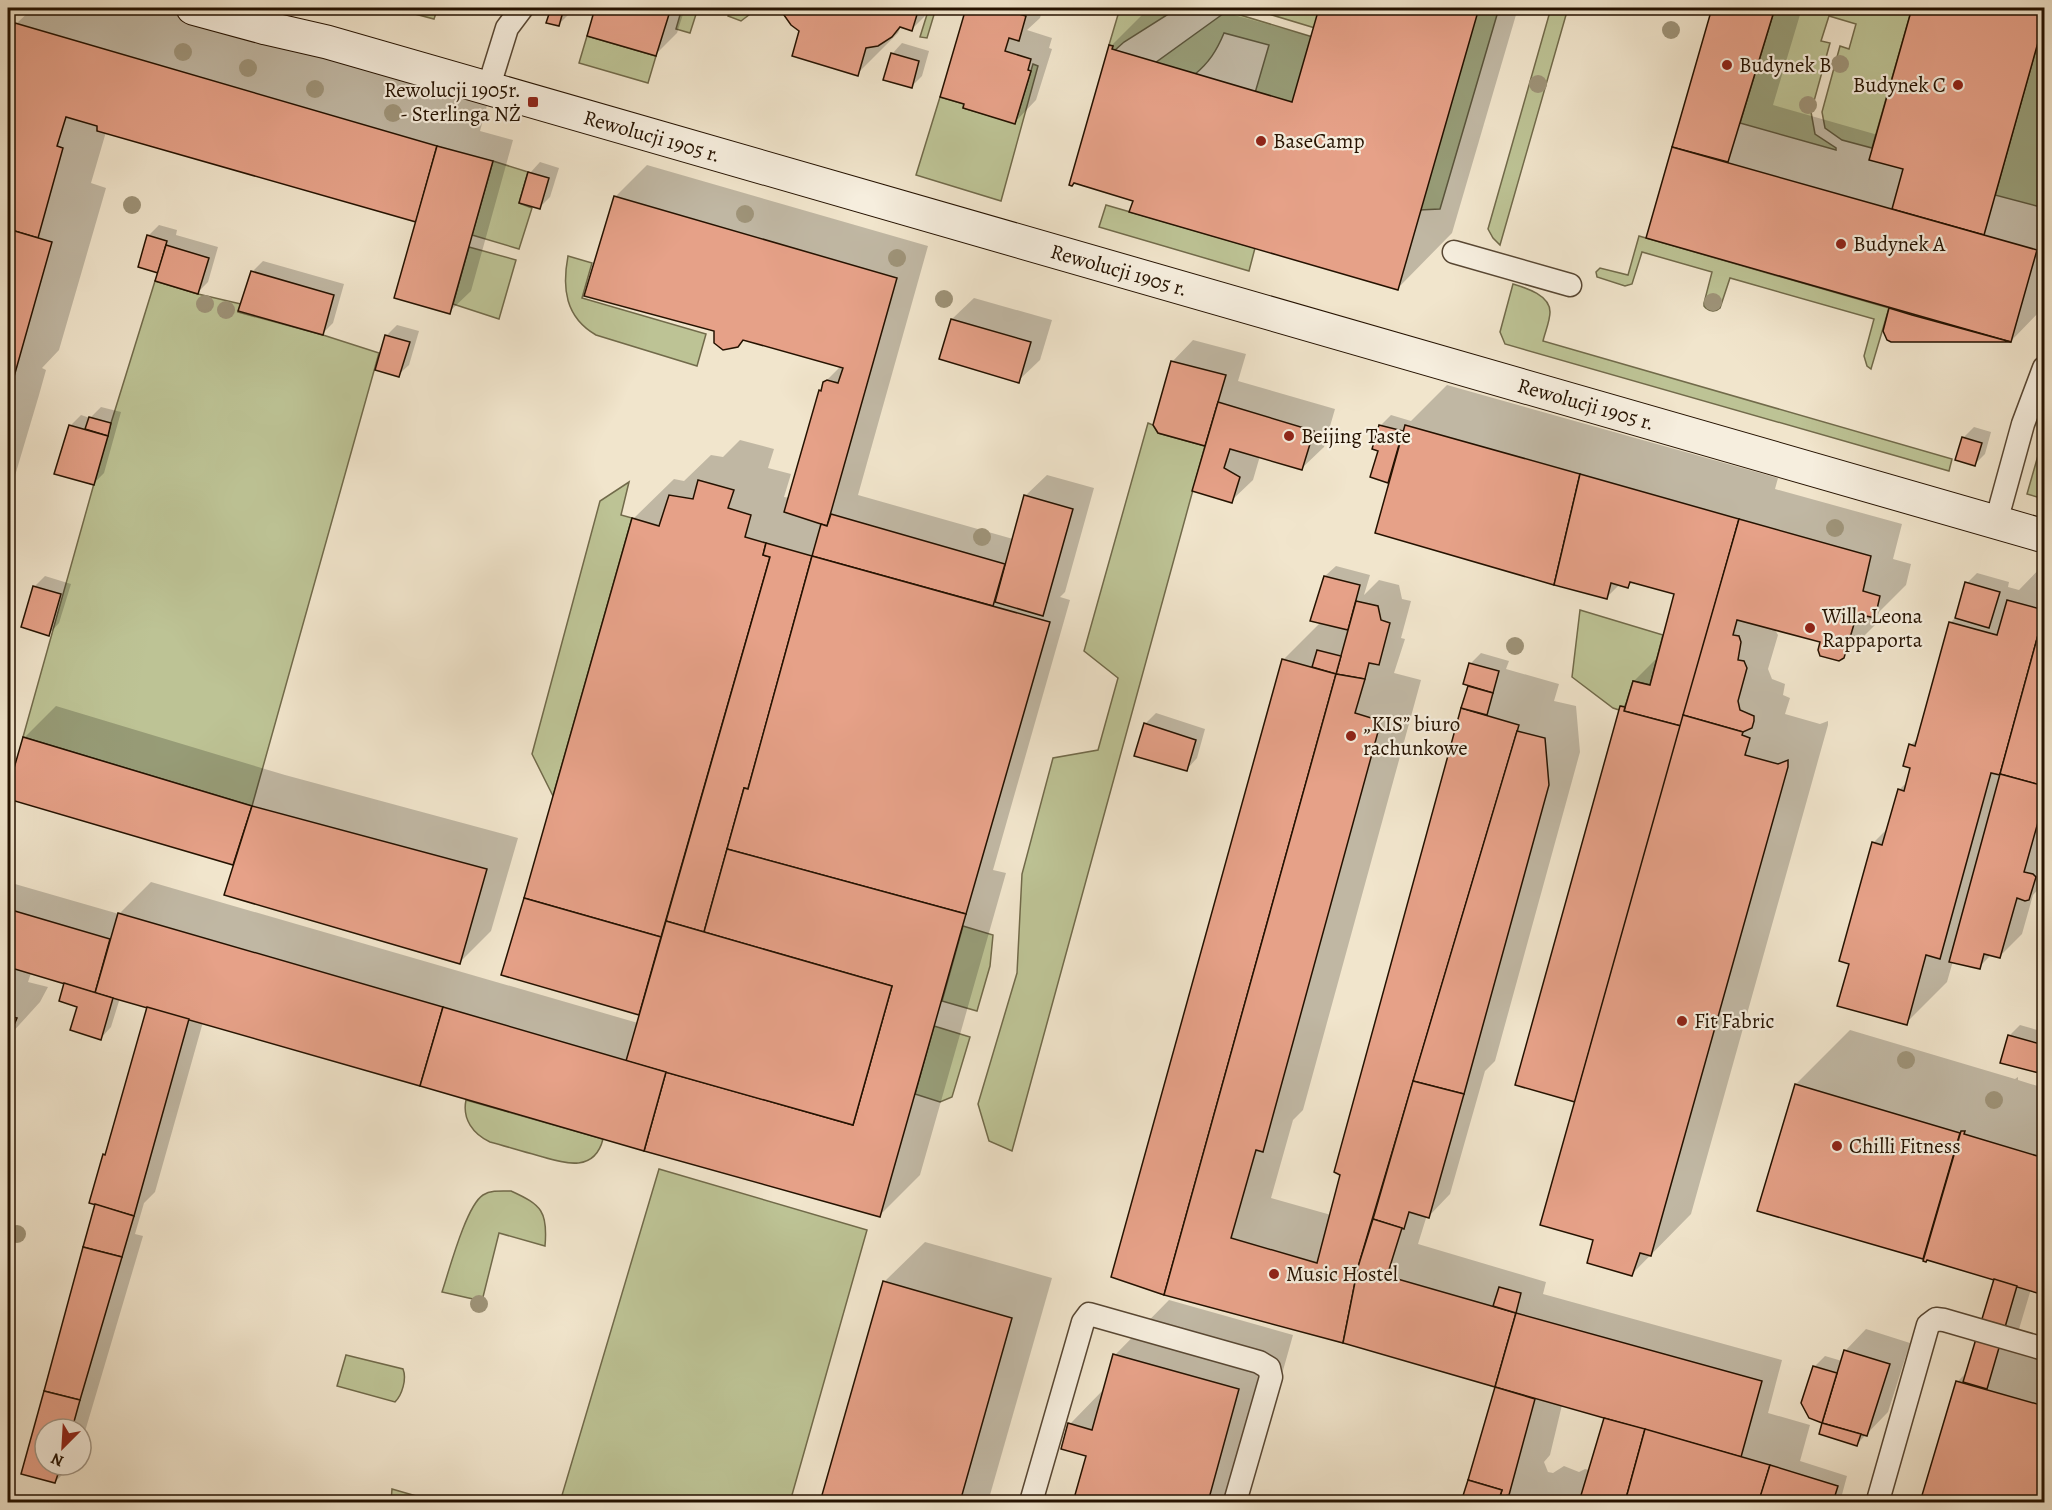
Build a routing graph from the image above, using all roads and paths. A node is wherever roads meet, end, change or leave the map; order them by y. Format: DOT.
graph roads {
  1 [pos="193,8"];
  2 [pos="522,8"];
  3 [pos="488,89"];
  4 [pos="1454,252"];
  5 [pos="1570,285"];
  6 [pos="2044,368"];
  7 [pos="1996,522"];
  8 [pos="2044,536"];
  9 [pos="2044,1349"];
  10 [pos="1878,1497"];
  11 [pos="1031,1503"];
  12 [pos="1235,1503"];
  1 -- 3 [label="street, Rewolucji 1905 r."];
  2 -- 3 [label="lane"];
  3 -- 7 [label="street, Rewolucji 1905 r."];
  4 -- 5 [label="lane"];
  6 -- 7 [label="lane"];
  7 -- 8 [label="street, Rewolucji 1905 r."];
  9 -- 10 [label="lane"];
  11 -- 12 [label="lane"];
}
